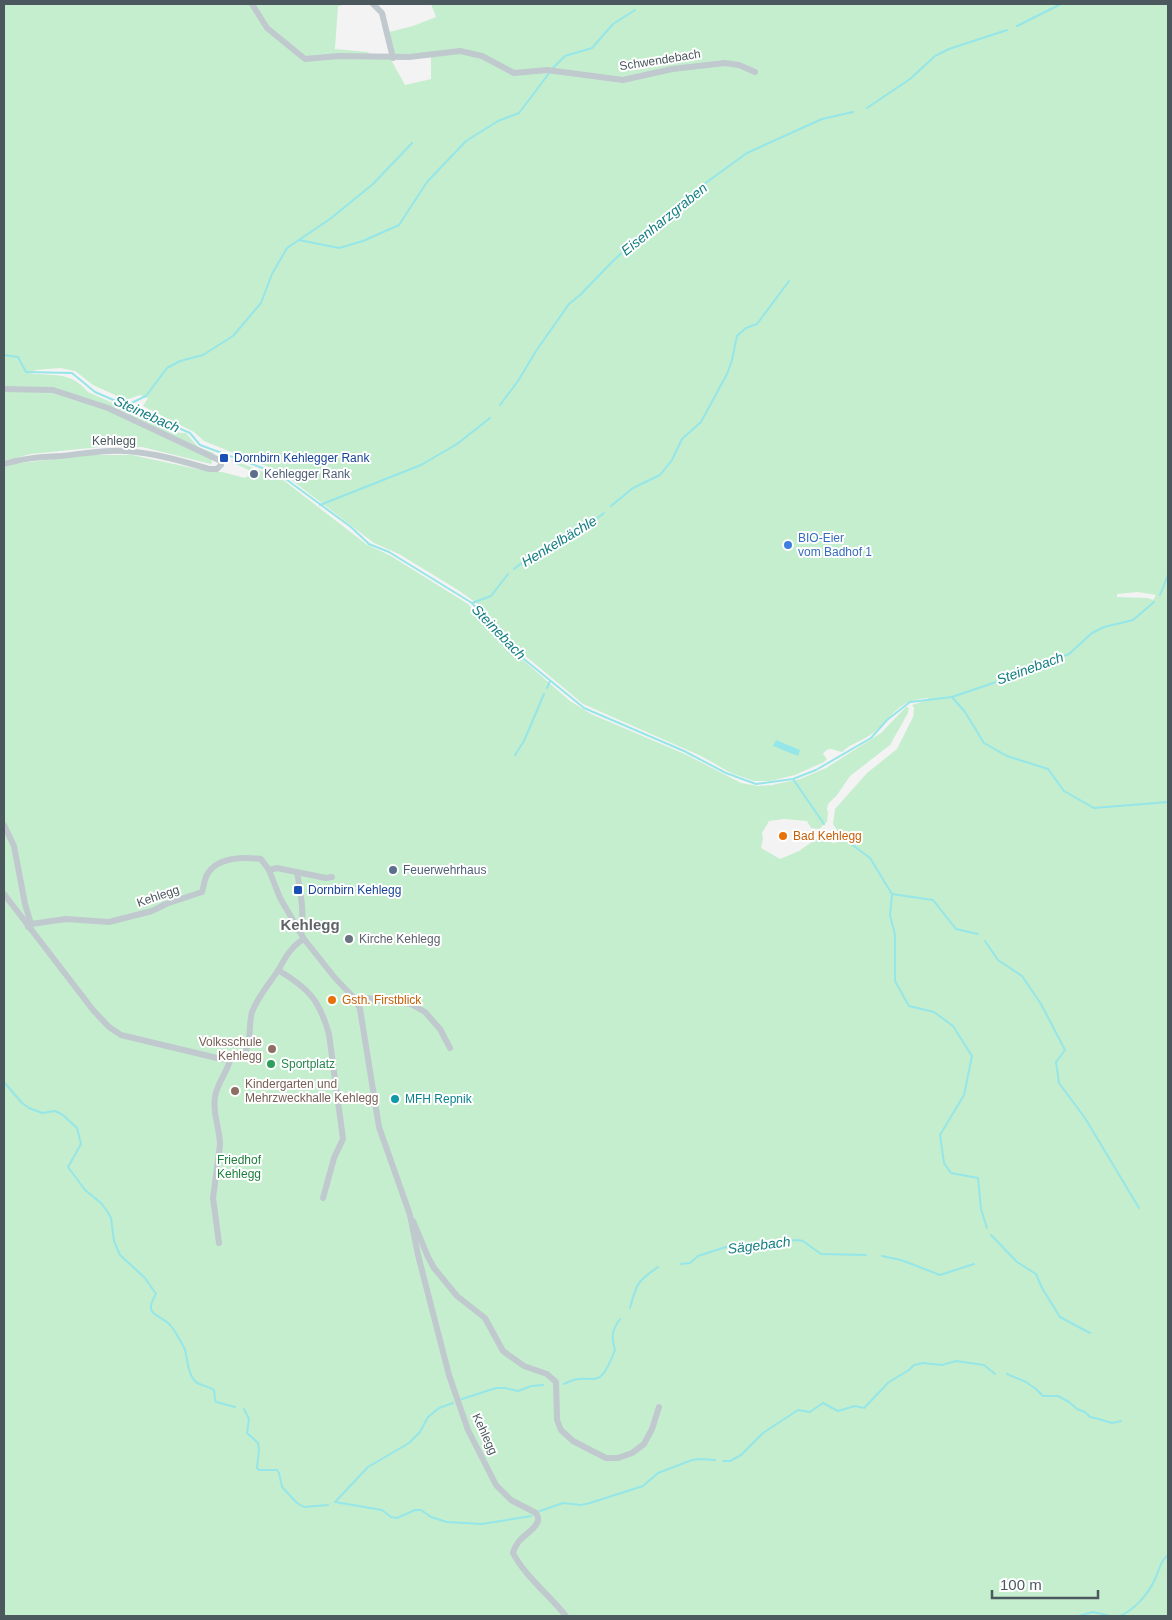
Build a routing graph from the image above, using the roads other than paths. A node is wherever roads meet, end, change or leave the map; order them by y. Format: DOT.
graph roads {
  1 [pos="252,4"];
  2 [pos="373,4"];
  3 [pos="392,58"];
  4 [pos="755,72"];
  5 [pos="4,389"];
  6 [pos="4,464"];
  7 [pos="4,825"];
  8 [pos="268,870"];
  9 [pos="297,872"];
  10 [pos="332,877"];
  11 [pos="4,894"];
  12 [pos="29,925"];
  13 [pos="299,931"];
  14 [pos="304,939"];
  15 [pos="278,970"];
  16 [pos="356,1000"];
  17 [pos="450,1048"];
  18 [pos="230,1060"];
  19 [pos="322,1198"];
  20 [pos="410,1215"];
  21 [pos="220,1243"];
  22 [pos="660,1407"];
  23 [pos="566,1616"];
  1 -- 3 [label="street, Schwendebach"];
  2 -- 3 [label="street"];
  3 -- 4 [label="street, Schwendebach"];
  5 -- 6 [label="street, Kehlegg"];
  7 -- 12 [label="street"];
  8 -- 9 [label="street, Kehlegg"];
  8 -- 12 [label="street, Kehlegg"];
  8 -- 13 [label="street, Kehlegg"];
  9 -- 10 [label="street, Kehlegg"];
  9 -- 13 [label="street"];
  11 -- 12 [label="street"];
  12 -- 18 [label="street"];
  13 -- 14 [label="street, Kehlegg"];
  14 -- 15 [label="street"];
  14 -- 16 [label="street, Kehlegg"];
  15 -- 18 [label="street"];
  15 -- 19 [label="street"];
  16 -- 17 [label="street"];
  16 -- 20 [label="street, Kehlegg"];
  18 -- 21 [label="street"];
  20 -- 22 [label="street, Kehlegg"];
  20 -- 23 [label="street, Kehlegg"];
}
